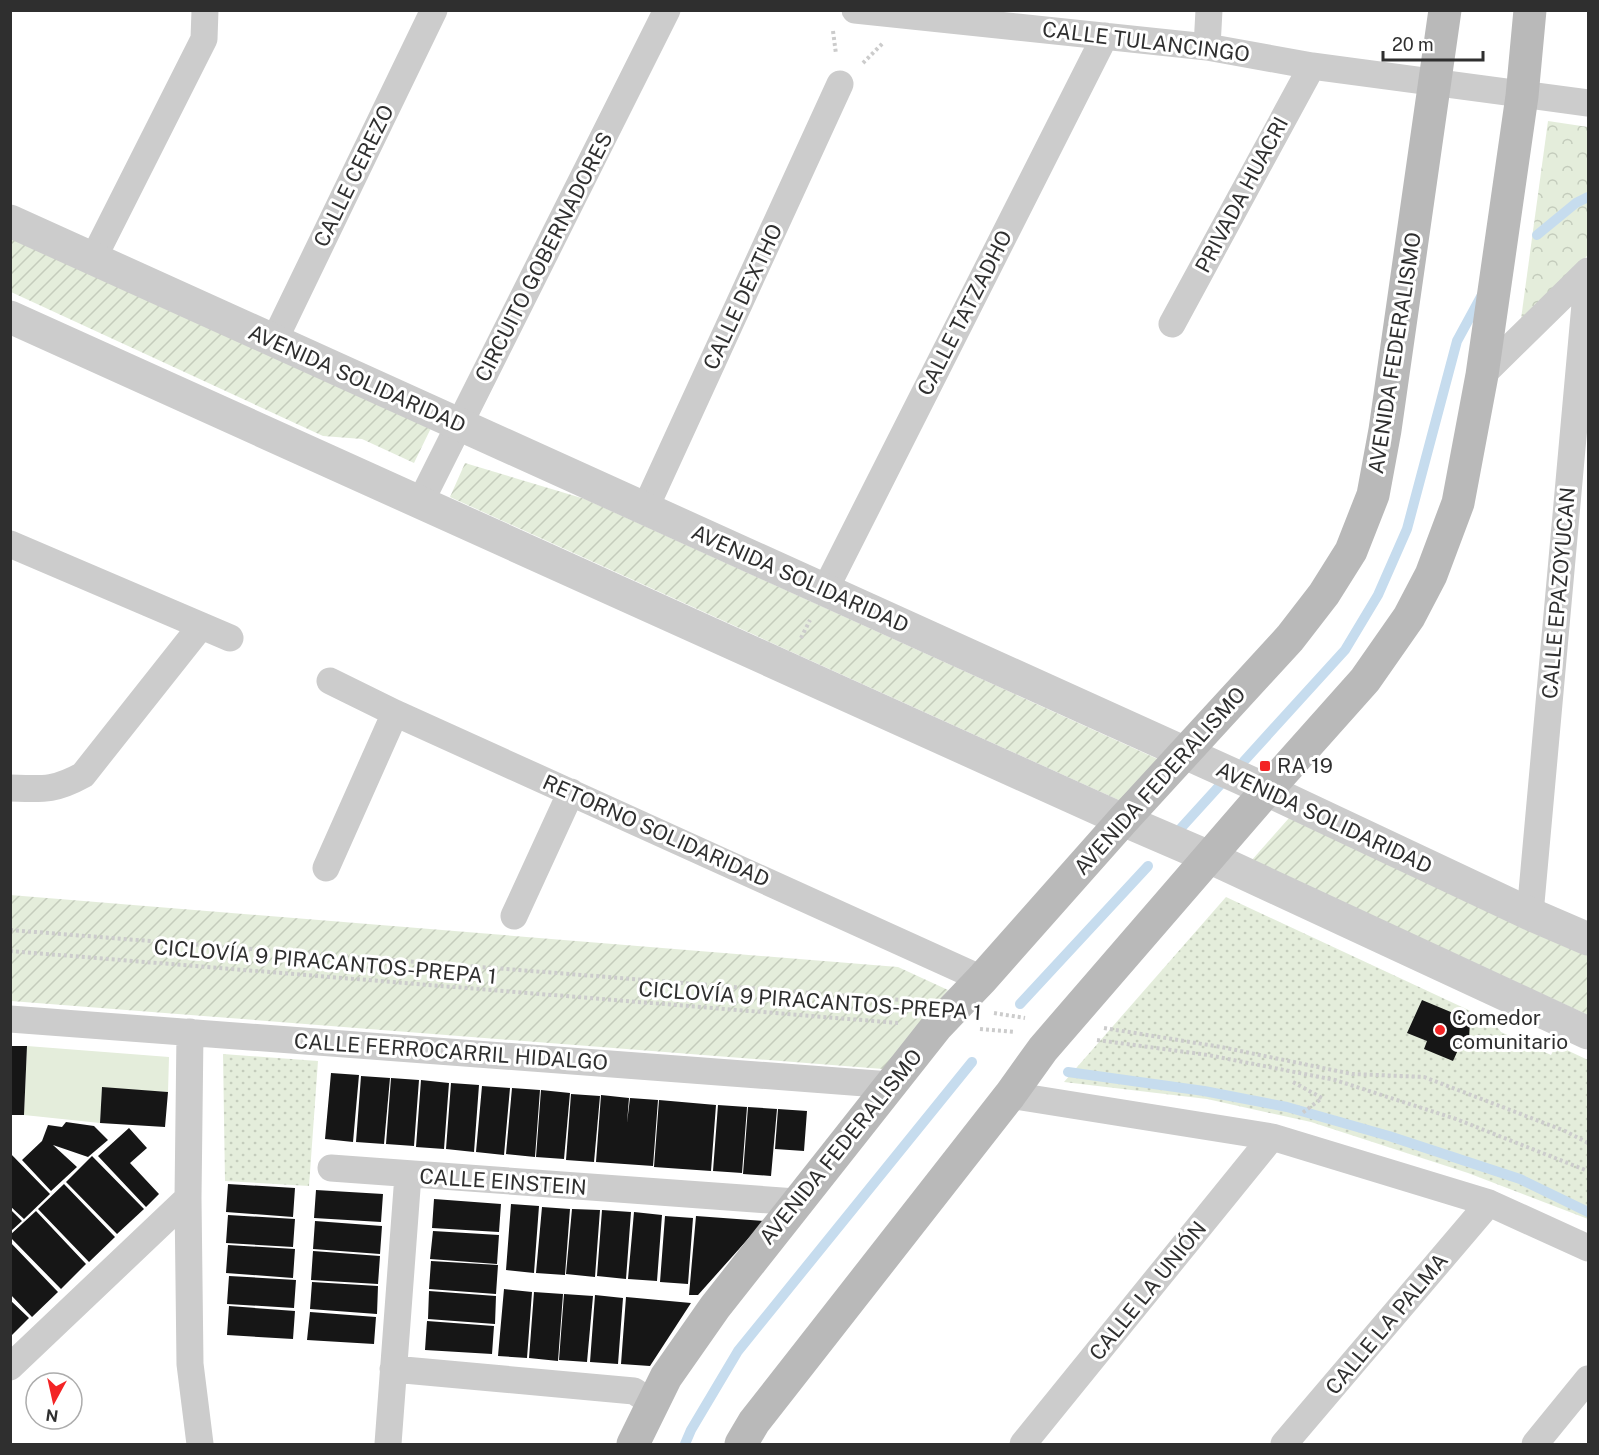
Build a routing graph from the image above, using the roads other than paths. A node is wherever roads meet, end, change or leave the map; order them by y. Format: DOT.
graph roads {
  1 [pos="205,10"];
  2 [pos="434,10"];
  3 [pos="667,10"];
  4 [pos="1209,10"];
  5 [pos="1445,10"];
  6 [pos="1530,10"];
  7 [pos="844,16"];
  8 [pos="1046,20"];
  9 [pos="1105,36"];
  10 [pos="1207,47"];
  11 [pos="1312,66"];
  12 [pos="840,84"];
  13 [pos="1435,84"];
  14 [pos="1522,96"];
  15 [pos="1588,104"];
  16 [pos="10,221"];
  17 [pos="93,259"];
  18 [pos="1588,271"];
  19 [pos="10,317"];
  20 [pos="1173,324"];
  21 [pos="274,341"];
  22 [pos="1482,375"];
  23 [pos="459,425"];
  24 [pos="420,503"];
  25 [pos="645,509"];
  26 [pos="10,544"];
  27 [pos="825,590"];
  28 [pos="201,626"];
  29 [pos="230,638"];
  30 [pos="330,681"];
  31 [pos="395,713"];
  32 [pos="1185,753"];
  33 [pos="10,788"];
  34 [pos="1267,790"];
  35 [pos="571,792"];
  36 [pos="1123,820"];
  37 [pos="1209,857"];
  38 [pos="326,868"];
  39 [pos="1530,914"];
  40 [pos="514,916"];
  41 [pos="1588,939"];
  42 [pos="982,979"];
  43 [pos="10,1019"];
  44 [pos="190,1032"];
  45 [pos="1588,1033"];
  46 [pos="891,1085"];
  47 [pos="1010,1095"];
  48 [pos="1272,1137"];
  49 [pos="331,1168"];
  50 [pos="408,1175"];
  51 [pos="188,1198"];
  52 [pos="796,1202"];
  53 [pos="1490,1203"];
  54 [pos="1588,1248"];
  55 [pos="10,1367"];
  56 [pos="393,1369"];
  57 [pos="1588,1379"];
  58 [pos="652,1403"];
  59 [pos="200,1444"];
  60 [pos="388,1444"];
  61 [pos="633,1444"];
  62 [pos="741,1444"];
  63 [pos="1023,1444"];
  64 [pos="1284,1444"];
  65 [pos="1535,1444"];
  1 -- 17 [label="street"];
  2 -- 21 [label="street, CALLE CEREZO"];
  3 -- 23 [label="street, CIRCUITO GOBERNADORES"];
  4 -- 10 [label="street"];
  5 -- 13 [label="main road, AVENIDA FEDERALISMO"];
  6 -- 14 [label="main road"];
  7 -- 8 [label="street, CALLE TULANCINGO"];
  8 -- 9 [label="street, CALLE TULANCINGO"];
  9 -- 10 [label="street, CALLE TULANCINGO"];
  9 -- 27 [label="street, CALLE TATZADHO"];
  10 -- 11 [label="street, CALLE TULANCINGO"];
  11 -- 13 [label="street, CALLE TULANCINGO"];
  11 -- 20 [label="street, PRIVADA HUACRI"];
  12 -- 25 [label="street, CALLE DEXTHO"];
  13 -- 14 [label="street, CALLE TULANCINGO"];
  13 -- 32 [label="main road, AVENIDA FEDERALISMO"];
  14 -- 15 [label="street, CALLE TULANCINGO"];
  14 -- 22 [label="main road"];
  16 -- 17 [label="street, AVENIDA SOLIDARIDAD"];
  17 -- 21 [label="street, AVENIDA SOLIDARIDAD"];
  18 -- 22 [label="street"];
  18 -- 39 [label="street, CALLE EPAZOYUCAN"];
  19 -- 24 [label="street"];
  21 -- 23 [label="street, AVENIDA SOLIDARIDAD"];
  22 -- 34 [label="main road"];
  23 -- 24 [label="street, CIRCUITO GOBERNADORES"];
  23 -- 25 [label="street, AVENIDA SOLIDARIDAD"];
  24 -- 36 [label="street"];
  25 -- 27 [label="street, AVENIDA SOLIDARIDAD"];
  26 -- 28 [label="street"];
  27 -- 32 [label="street, AVENIDA SOLIDARIDAD"];
  28 -- 29 [label="street"];
  28 -- 33 [label="street"];
  30 -- 31 [label="street, RETORNO SOLIDARIDAD"];
  31 -- 35 [label="street, RETORNO SOLIDARIDAD"];
  31 -- 38 [label="street"];
  32 -- 34 [label="street, AVENIDA SOLIDARIDAD"];
  32 -- 36 [label="main road, AVENIDA FEDERALISMO"];
  34 -- 37 [label="main road"];
  34 -- 39 [label="street, AVENIDA SOLIDARIDAD"];
  35 -- 40 [label="street"];
  35 -- 42 [label="street, RETORNO SOLIDARIDAD"];
  36 -- 37 [label="street"];
  36 -- 42 [label="main road, AVENIDA FEDERALISMO"];
  37 -- 45 [label="street"];
  37 -- 47 [label="main road"];
  39 -- 41 [label="street, AVENIDA SOLIDARIDAD"];
  42 -- 46 [label="main road, AVENIDA FEDERALISMO"];
  43 -- 44 [label="street, CALLE FERROCARRIL HIDALGO"];
  44 -- 46 [label="street, CALLE FERROCARRIL HIDALGO"];
  44 -- 51 [label="street"];
  46 -- 52 [label="main road, AVENIDA FEDERALISMO"];
  47 -- 48 [label="street"];
  47 -- 62 [label="main road"];
  48 -- 53 [label="street"];
  48 -- 63 [label="street, CALLE LA UNIÓN"];
  49 -- 50 [label="street"];
  50 -- 52 [label="street, CALLE EINSTEIN"];
  50 -- 56 [label="street, CALLE EINSTEIN"];
  51 -- 55 [label="street"];
  51 -- 59 [label="street"];
  52 -- 58 [label="main road, AVENIDA FEDERALISMO"];
  53 -- 54 [label="street"];
  53 -- 64 [label="street, CALLE LA PALMA"];
  56 -- 58 [label="street"];
  56 -- 60 [label="street, CALLE EINSTEIN"];
  57 -- 65 [label="street"];
  58 -- 61 [label="main road, AVENIDA FEDERALISMO"];
}
